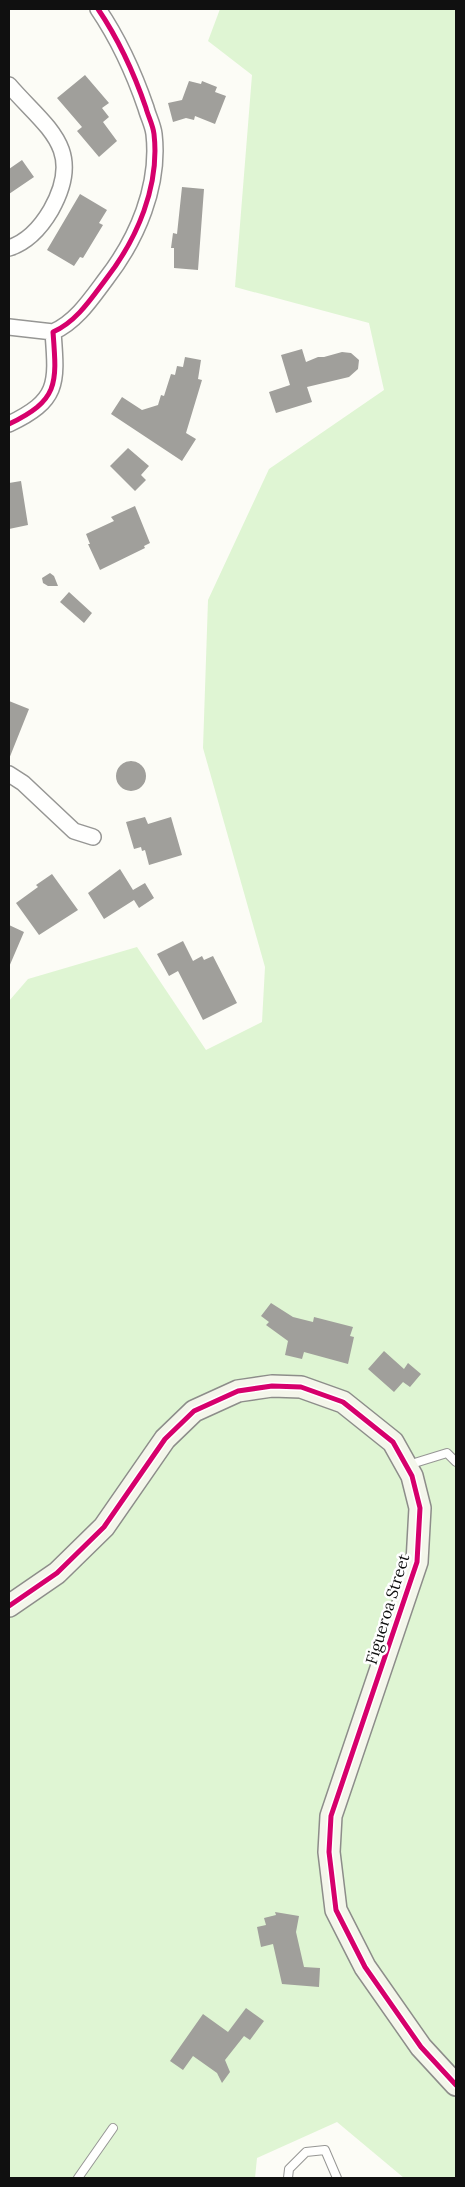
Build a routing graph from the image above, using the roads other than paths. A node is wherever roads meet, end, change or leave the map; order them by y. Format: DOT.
graph roads {
  1 [pos="98,9"];
  2 [pos="9,85"];
  3 [pos="9,248"];
  4 [pos="9,327"];
  5 [pos="53,332"];
  6 [pos="9,424"];
  7 [pos="9,774"];
  8 [pos="93,838"];
  9 [pos="456,1462"];
  10 [pos="407,1466"];
  11 [pos="9,1606"];
  12 [pos="456,2085"];
  13 [pos="113,2128"];
  14 [pos="78,2178"];
  15 [pos="288,2178"];
  16 [pos="337,2178"];
  1 -- 5 [label="street"];
  2 -- 3 [label="street"];
  4 -- 5 [label="street"];
  5 -- 6 [label="street"];
  7 -- 8 [label="street"];
  9 -- 10 [label="lane"];
  10 -- 11 [label="street, Figueroa Street"];
  10 -- 12 [label="street, Figueroa Street"];
  13 -- 14 [label="lane"];
  15 -- 16 [label="lane"];
}
